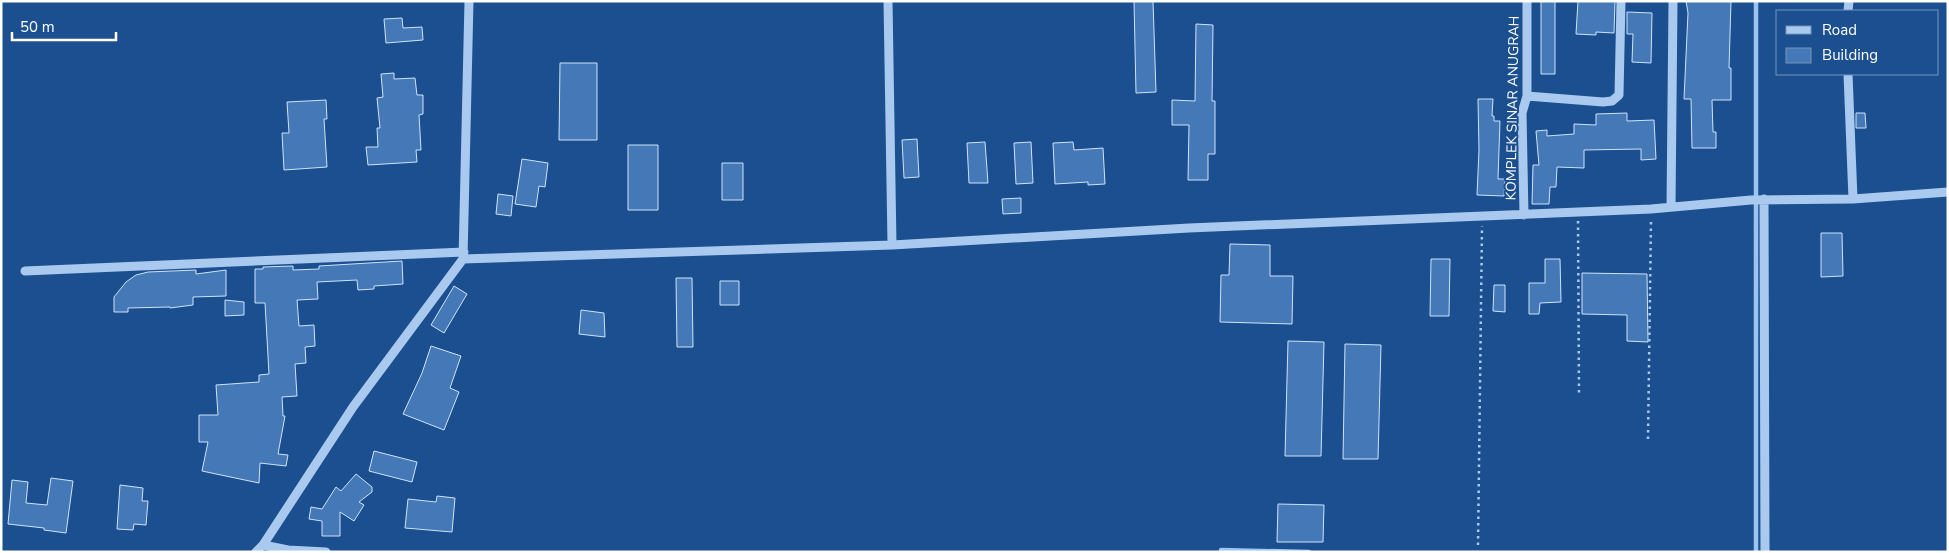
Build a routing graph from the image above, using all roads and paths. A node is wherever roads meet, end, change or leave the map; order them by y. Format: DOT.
graph roads {
  1 [pos="469,1"];
  2 [pos="888,1"];
  3 [pos="1527,1"];
  4 [pos="1621,1"];
  5 [pos="1673,1"];
  6 [pos="1848,75"];
  7 [pos="1527,96"];
  8 [pos="1948,192"];
  9 [pos="1764,199"];
  10 [pos="1853,199"];
  11 [pos="1671,207"];
  12 [pos="1651,209"];
  13 [pos="1578,212"];
  14 [pos="1524,215"];
  15 [pos="1482,217"];
  16 [pos="892,245"];
  17 [pos="464,255"];
  18 [pos="25,271"];
  19 [pos="1579,394"];
  20 [pos="1648,439"];
  21 [pos="263,545"];
  22 [pos="1478,545"];
  23 [pos="256,552"];
  24 [pos="326,552"];
  25 [pos="1765,552"];
  1 -- 17 [label="street"];
  2 -- 16 [label="street"];
  3 -- 7 [label="street, KOMPLEK SINAR ANUGRAH"];
  4 -- 7 [label="street"];
  5 -- 11 [label="street"];
  6 -- 10 [label="street"];
  7 -- 14 [label="street, KOMPLEK SINAR ANUGRAH"];
  8 -- 10 [label="street"];
  9 -- 10 [label="street"];
  9 -- 11 [label="street"];
  9 -- 25 [label="street"];
  11 -- 12 [label="street"];
  12 -- 13 [label="street"];
  12 -- 20 [label="path"];
  13 -- 14 [label="street"];
  13 -- 19 [label="path"];
  14 -- 15 [label="street"];
  15 -- 16 [label="street"];
  15 -- 22 [label="path"];
  16 -- 17 [label="street"];
  17 -- 18 [label="street"];
  17 -- 21 [label="street"];
  21 -- 23 [label="street"];
  21 -- 24 [label="street"];
}
